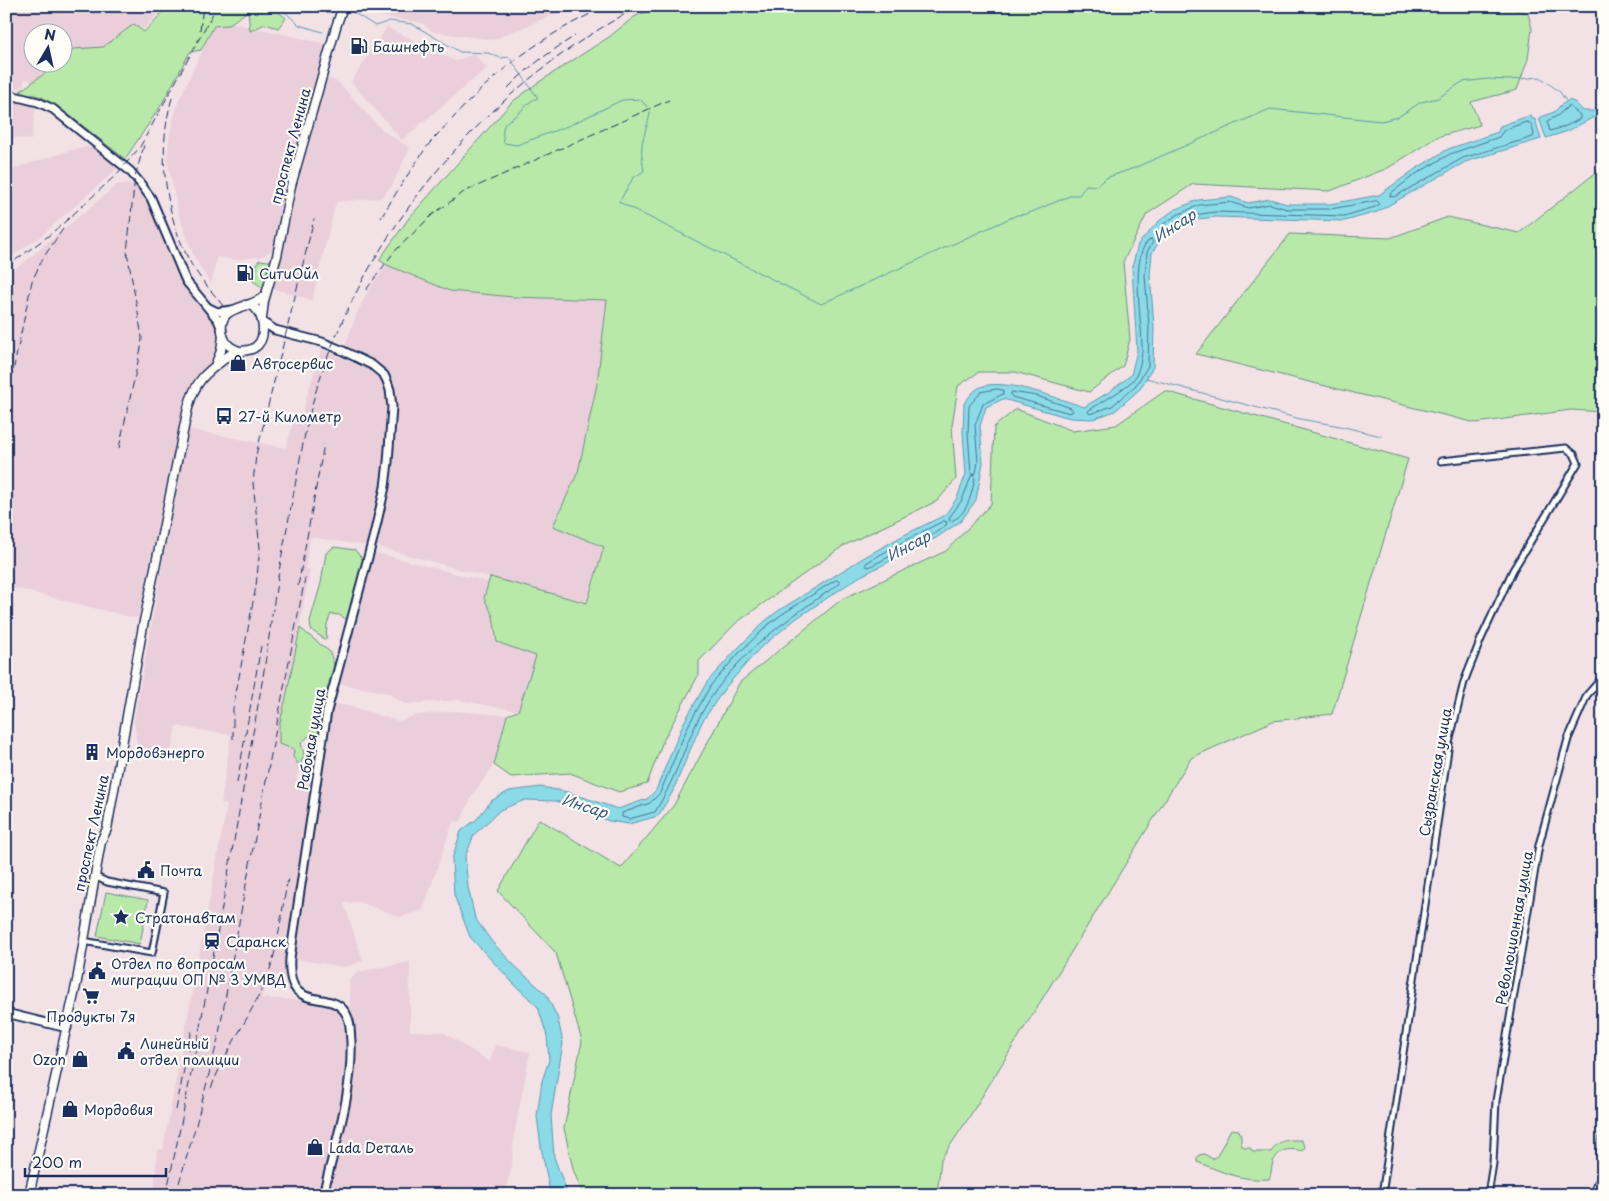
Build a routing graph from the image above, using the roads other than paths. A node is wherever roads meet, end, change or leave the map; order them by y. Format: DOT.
graph roads {
  1 [pos="343,6"];
  2 [pos="6,94"];
  3 [pos="266,294"];
  4 [pos="244,305"];
  5 [pos="208,308"];
  6 [pos="232,310"];
  7 [pos="262,321"];
  8 [pos="275,330"];
  9 [pos="222,332"];
  10 [pos="261,339"];
  11 [pos="239,351"];
  12 [pos="214,366"];
  13 [pos="1441,461"];
  14 [pos="1603,677"];
  15 [pos="94,876"];
  16 [pos="82,941"];
  17 [pos="6,1013"];
  18 [pos="67,1028"];
  19 [pos="1603,1135"];
  20 [pos="1602,1178"];
  21 [pos="29,1195"];
  22 [pos="323,1195"];
  23 [pos="1382,1195"];
  24 [pos="1488,1195"];
  25 [pos="1594,1195"];
  1 -- 3 [label="main road, проспект Ленина"];
  2 -- 5 [label="street"];
  3 -- 4 [label="main road"];
  3 -- 7 [label="main road, проспект Ленина"];
  4 -- 6 [label="main road"];
  4 -- 7 [label="main road"];
  5 -- 6 [label="street"];
  5 -- 9 [label="street"];
  6 -- 9 [label="main road"];
  7 -- 8 [label="street, Рабочая улица"];
  7 -- 10 [label="main road"];
  8 -- 10 [label="street"];
  8 -- 22 [label="street, Рабочая улица"];
  9 -- 11 [label="main road"];
  9 -- 12 [label="main road"];
  10 -- 11 [label="main road"];
  11 -- 12 [label="main road"];
  12 -- 15 [label="main road, проспект Ленина"];
  13 -- 23 [label="street, Сызранская улица"];
  14 -- 24 [label="street, Революционная улица"];
  15 -- 16 [label="main road, проспект Ленина"];
  15 -- 16 [label="street"];
  16 -- 18 [label="main road, проспект Ленина"];
  17 -- 18 [label="street"];
  18 -- 21 [label="main road, проспект Ленина"];
  19 -- 20 [label="street"];
  20 -- 25 [label="street"];
}
